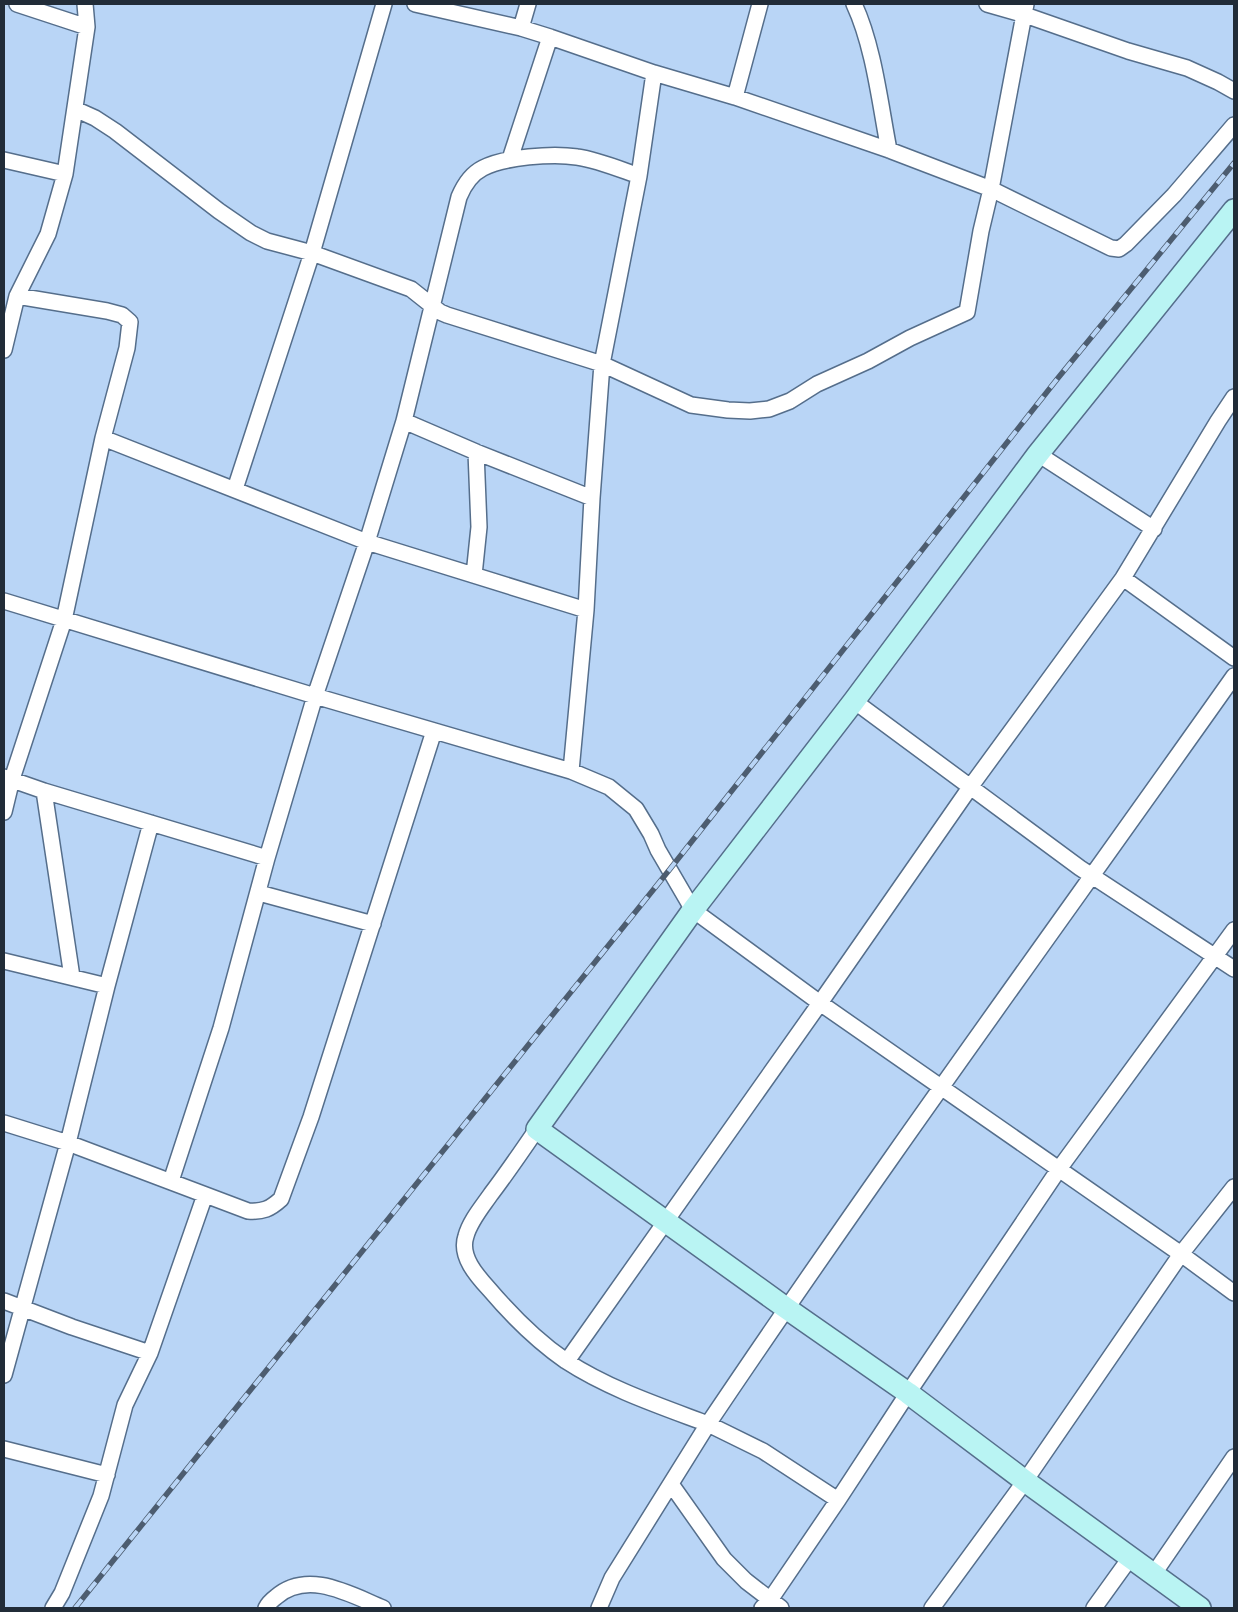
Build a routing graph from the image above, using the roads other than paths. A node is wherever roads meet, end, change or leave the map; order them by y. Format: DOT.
graph roads {
  1 [pos="17,4"];
  2 [pos="85,4"];
  3 [pos="384,4"];
  4 [pos="415,4"];
  5 [pos="528,4"];
  6 [pos="760,4"];
  7 [pos="854,4"];
  8 [pos="987,4"];
  9 [pos="1026,9"];
  10 [pos="87,27"];
  11 [pos="521,28"];
  12 [pos="550,37"];
  13 [pos="654,74"];
  14 [pos="1234,92"];
  15 [pos="735,97"];
  16 [pos="75,109"];
  17 [pos="1234,125"];
  18 [pos="889,150"];
  19 [pos="510,159"];
  20 [pos="4,160"];
  21 [pos="65,174"];
  22 [pos="639,176"];
  23 [pos="991,189"];
  24 [pos="1234,210"];
  25 [pos="312,253"];
  26 [pos="17,296"];
  27 [pos="432,306"];
  28 [pos="4,344"];
  29 [pos="602,364"];
  30 [pos="1234,397"];
  31 [pos="404,421"];
  32 [pos="103,438"];
  33 [pos="476,452"];
  34 [pos="1038,454"];
  35 [pos="235,489"];
  36 [pos="592,498"];
  37 [pos="1154,529"];
  38 [pos="368,542"];
  39 [pos="474,575"];
  40 [pos="1123,578"];
  41 [pos="4,601"];
  42 [pos="586,610"];
  43 [pos="64,620"];
  44 [pos="1234,658"];
  45 [pos="1234,676"];
  46 [pos="315,696"];
  47 [pos="854,701"];
  48 [pos="434,731"];
  49 [pos="571,771"];
  50 [pos="8,778"];
  51 [pos="971,786"];
  52 [pos="44,791"];
  53 [pos="4,812"];
  54 [pos="151,823"];
  55 [pos="267,858"];
  56 [pos="1092,876"];
  57 [pos="258,894"];
  58 [pos="693,910"];
  59 [pos="373,924"];
  60 [pos="1234,930"];
  61 [pos="1215,956"];
  62 [pos="4,961"];
  63 [pos="1234,969"];
  64 [pos="72,977"];
  65 [pos="107,986"];
  66 [pos="820,1003"];
  67 [pos="940,1086"];
  68 [pos="4,1123"];
  69 [pos="537,1129"];
  70 [pos="68,1143"];
  71 [pos="1059,1169"];
  72 [pos="171,1181"];
  73 [pos="1234,1187"];
  74 [pos="205,1195"];
  75 [pos="666,1221"];
  76 [pos="1181,1254"];
  77 [pos="1234,1294"];
  78 [pos="4,1301"];
  79 [pos="23,1308"];
  80 [pos="786,1308"];
  81 [pos="150,1354"];
  82 [pos="567,1361"];
  83 [pos="4,1375"];
  84 [pos="908,1392"];
  85 [pos="708,1424"];
  86 [pos="4,1449"];
  87 [pos="1234,1458"];
  88 [pos="107,1475"];
  89 [pos="1025,1481"];
  90 [pos="670,1484"];
  91 [pos="838,1500"];
  92 [pos="1130,1558"];
  93 [pos="1153,1575"];
  94 [pos="771,1605"];
  95 [pos="53,1608"];
  96 [pos="266,1608"];
  97 [pos="383,1608"];
  98 [pos="599,1608"];
  99 [pos="932,1608"];
  100 [pos="1094,1608"];
  101 [pos="1200,1608"];
  1 -- 10 [label="street"];
  2 -- 10 [label="street"];
  3 -- 25 [label="street"];
  4 -- 11 [label="street"];
  5 -- 11 [label="street"];
  6 -- 15 [label="street"];
  7 -- 18 [label="street"];
  8 -- 9 [label="street"];
  9 -- 14 [label="street"];
  9 -- 23 [label="street"];
  10 -- 16 [label="street"];
  11 -- 12 [label="street"];
  12 -- 13 [label="street"];
  12 -- 19 [label="street"];
  13 -- 15 [label="street"];
  13 -- 22 [label="street"];
  15 -- 18 [label="street"];
  16 -- 21 [label="street"];
  16 -- 25 [label="street"];
  17 -- 23 [label="street"];
  18 -- 23 [label="street"];
  19 -- 22 [label="street"];
  19 -- 27 [label="street"];
  20 -- 21 [label="street"];
  21 -- 26 [label="street"];
  22 -- 29 [label="street"];
  23 -- 29 [label="street"];
  24 -- 34 [label="main road"];
  25 -- 27 [label="street"];
  25 -- 35 [label="street"];
  26 -- 28 [label="street"];
  26 -- 32 [label="street"];
  27 -- 29 [label="street"];
  27 -- 31 [label="street"];
  29 -- 36 [label="street"];
  30 -- 37 [label="street"];
  31 -- 33 [label="street"];
  31 -- 38 [label="street"];
  32 -- 35 [label="street"];
  32 -- 43 [label="street"];
  33 -- 36 [label="street"];
  33 -- 39 [label="street"];
  34 -- 37 [label="street"];
  34 -- 47 [label="main road"];
  35 -- 38 [label="street"];
  36 -- 42 [label="street"];
  37 -- 40 [label="street"];
  38 -- 39 [label="street"];
  38 -- 46 [label="street"];
  39 -- 42 [label="street"];
  40 -- 44 [label="street"];
  40 -- 51 [label="street"];
  41 -- 43 [label="street"];
  42 -- 49 [label="street"];
  43 -- 46 [label="street"];
  43 -- 50 [label="street"];
  45 -- 56 [label="street"];
  46 -- 48 [label="street"];
  46 -- 55 [label="street"];
  47 -- 51 [label="street"];
  47 -- 58 [label="main road"];
  48 -- 49 [label="street"];
  48 -- 59 [label="street"];
  49 -- 58 [label="street"];
  50 -- 52 [label="street"];
  50 -- 53 [label="street"];
  51 -- 56 [label="street"];
  51 -- 66 [label="street"];
  52 -- 54 [label="street"];
  52 -- 64 [label="street"];
  54 -- 55 [label="street"];
  54 -- 65 [label="street"];
  55 -- 57 [label="street"];
  56 -- 61 [label="street"];
  56 -- 67 [label="street"];
  57 -- 59 [label="street"];
  57 -- 72 [label="street"];
  58 -- 66 [label="street"];
  58 -- 69 [label="main road"];
  59 -- 74 [label="street"];
  60 -- 61 [label="street"];
  61 -- 63 [label="street"];
  61 -- 71 [label="street"];
  62 -- 64 [label="street"];
  64 -- 65 [label="street"];
  65 -- 70 [label="street"];
  66 -- 67 [label="street"];
  66 -- 75 [label="street"];
  67 -- 71 [label="street"];
  67 -- 80 [label="street"];
  68 -- 70 [label="street"];
  69 -- 75 [label="main road"];
  69 -- 82 [label="street"];
  70 -- 72 [label="street"];
  70 -- 79 [label="street"];
  71 -- 76 [label="street"];
  71 -- 84 [label="street"];
  72 -- 74 [label="street"];
  73 -- 76 [label="street"];
  74 -- 81 [label="street"];
  75 -- 80 [label="main road"];
  75 -- 82 [label="street"];
  76 -- 77 [label="street"];
  76 -- 89 [label="street"];
  78 -- 79 [label="street"];
  79 -- 81 [label="street"];
  79 -- 83 [label="street"];
  80 -- 84 [label="main road"];
  80 -- 85 [label="street"];
  81 -- 88 [label="street"];
  82 -- 85 [label="street"];
  84 -- 89 [label="main road"];
  84 -- 91 [label="street"];
  85 -- 90 [label="street"];
  85 -- 91 [label="street"];
  86 -- 88 [label="street"];
  87 -- 93 [label="street"];
  88 -- 95 [label="street"];
  89 -- 92 [label="main road"];
  89 -- 99 [label="street"];
  90 -- 94 [label="street"];
  90 -- 98 [label="street"];
  91 -- 94 [label="street"];
  92 -- 93 [label="main road"];
  92 -- 100 [label="street"];
  93 -- 101 [label="main road"];
  96 -- 97 [label="street"];
}
